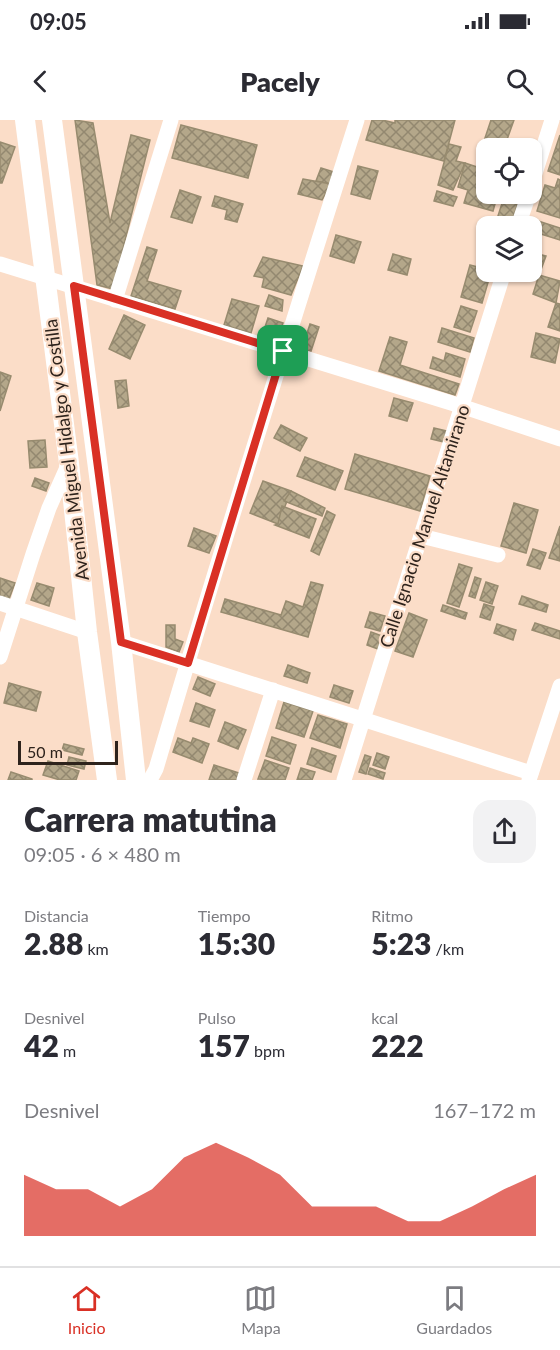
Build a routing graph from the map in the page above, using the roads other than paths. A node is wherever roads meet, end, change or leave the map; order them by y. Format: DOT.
graph roads {
  1 [pos="25,120"];
  2 [pos="52,120"];
  3 [pos="171,120"];
  4 [pos="357,120"];
  5 [pos="552,120"];
  6 [pos="542,151"];
  7 [pos="0,264"];
  8 [pos="44,277"];
  9 [pos="501,282"];
  10 [pos="74,286"];
  11 [pos="115,300"];
  12 [pos="283,351"];
  13 [pos="461,406"];
  14 [pos="560,439"];
  15 [pos="69,463"];
  16 [pos="421,536"];
  17 [pos="498,555"];
  18 [pos="0,603"];
  19 [pos="15,609"];
  20 [pos="87,632"];
  21 [pos="121,642"];
  22 [pos="0,657"];
  23 [pos="188,663"];
  24 [pos="560,686"];
  25 [pos="273,690"];
  26 [pos="363,719"];
  27 [pos="530,776"];
  28 [pos="106,780"];
  29 [pos="136,780"];
  30 [pos="150,780"];
  31 [pos="244,780"];
  32 [pos="344,780"];
  1 -- 8 [label="main road, Avenida Miguel Hidalgo y Costilla"];
  2 -- 10 [label="main road, Avenida Miguel Hidalgo y Costilla"];
  3 -- 11 [label="street"];
  4 -- 12 [label="street"];
  5 -- 6 [label="street"];
  7 -- 8 [label="street"];
  8 -- 10 [label="street"];
  8 -- 15 [label="main road, Avenida Miguel Hidalgo y Costilla"];
  9 -- 13 [label="street, Calle Ignacio Manuel Altamirano"];
  10 -- 11 [label="street"];
  10 -- 21 [label="main road, Avenida Miguel Hidalgo y Costilla"];
  11 -- 12 [label="street"];
  12 -- 13 [label="street"];
  12 -- 23 [label="street"];
  13 -- 14 [label="street"];
  13 -- 16 [label="street, Calle Ignacio Manuel Altamirano"];
  15 -- 19 [label="street"];
  15 -- 20 [label="main road, Avenida Miguel Hidalgo y Costilla"];
  16 -- 17 [label="street"];
  16 -- 26 [label="street, Calle Ignacio Manuel Altamirano"];
  18 -- 19 [label="street"];
  19 -- 20 [label="street"];
  19 -- 22 [label="street"];
  20 -- 28 [label="main road, Avenida Miguel Hidalgo y Costilla"];
  21 -- 23 [label="street"];
  21 -- 29 [label="main road, Avenida Miguel Hidalgo y Costilla"];
  23 -- 25 [label="street"];
  23 -- 30 [label="street"];
  24 -- 27 [label="street"];
  25 -- 26 [label="street"];
  25 -- 31 [label="street"];
  26 -- 27 [label="street"];
  26 -- 32 [label="street, Calle Ignacio Manuel Altamirano"];
}
